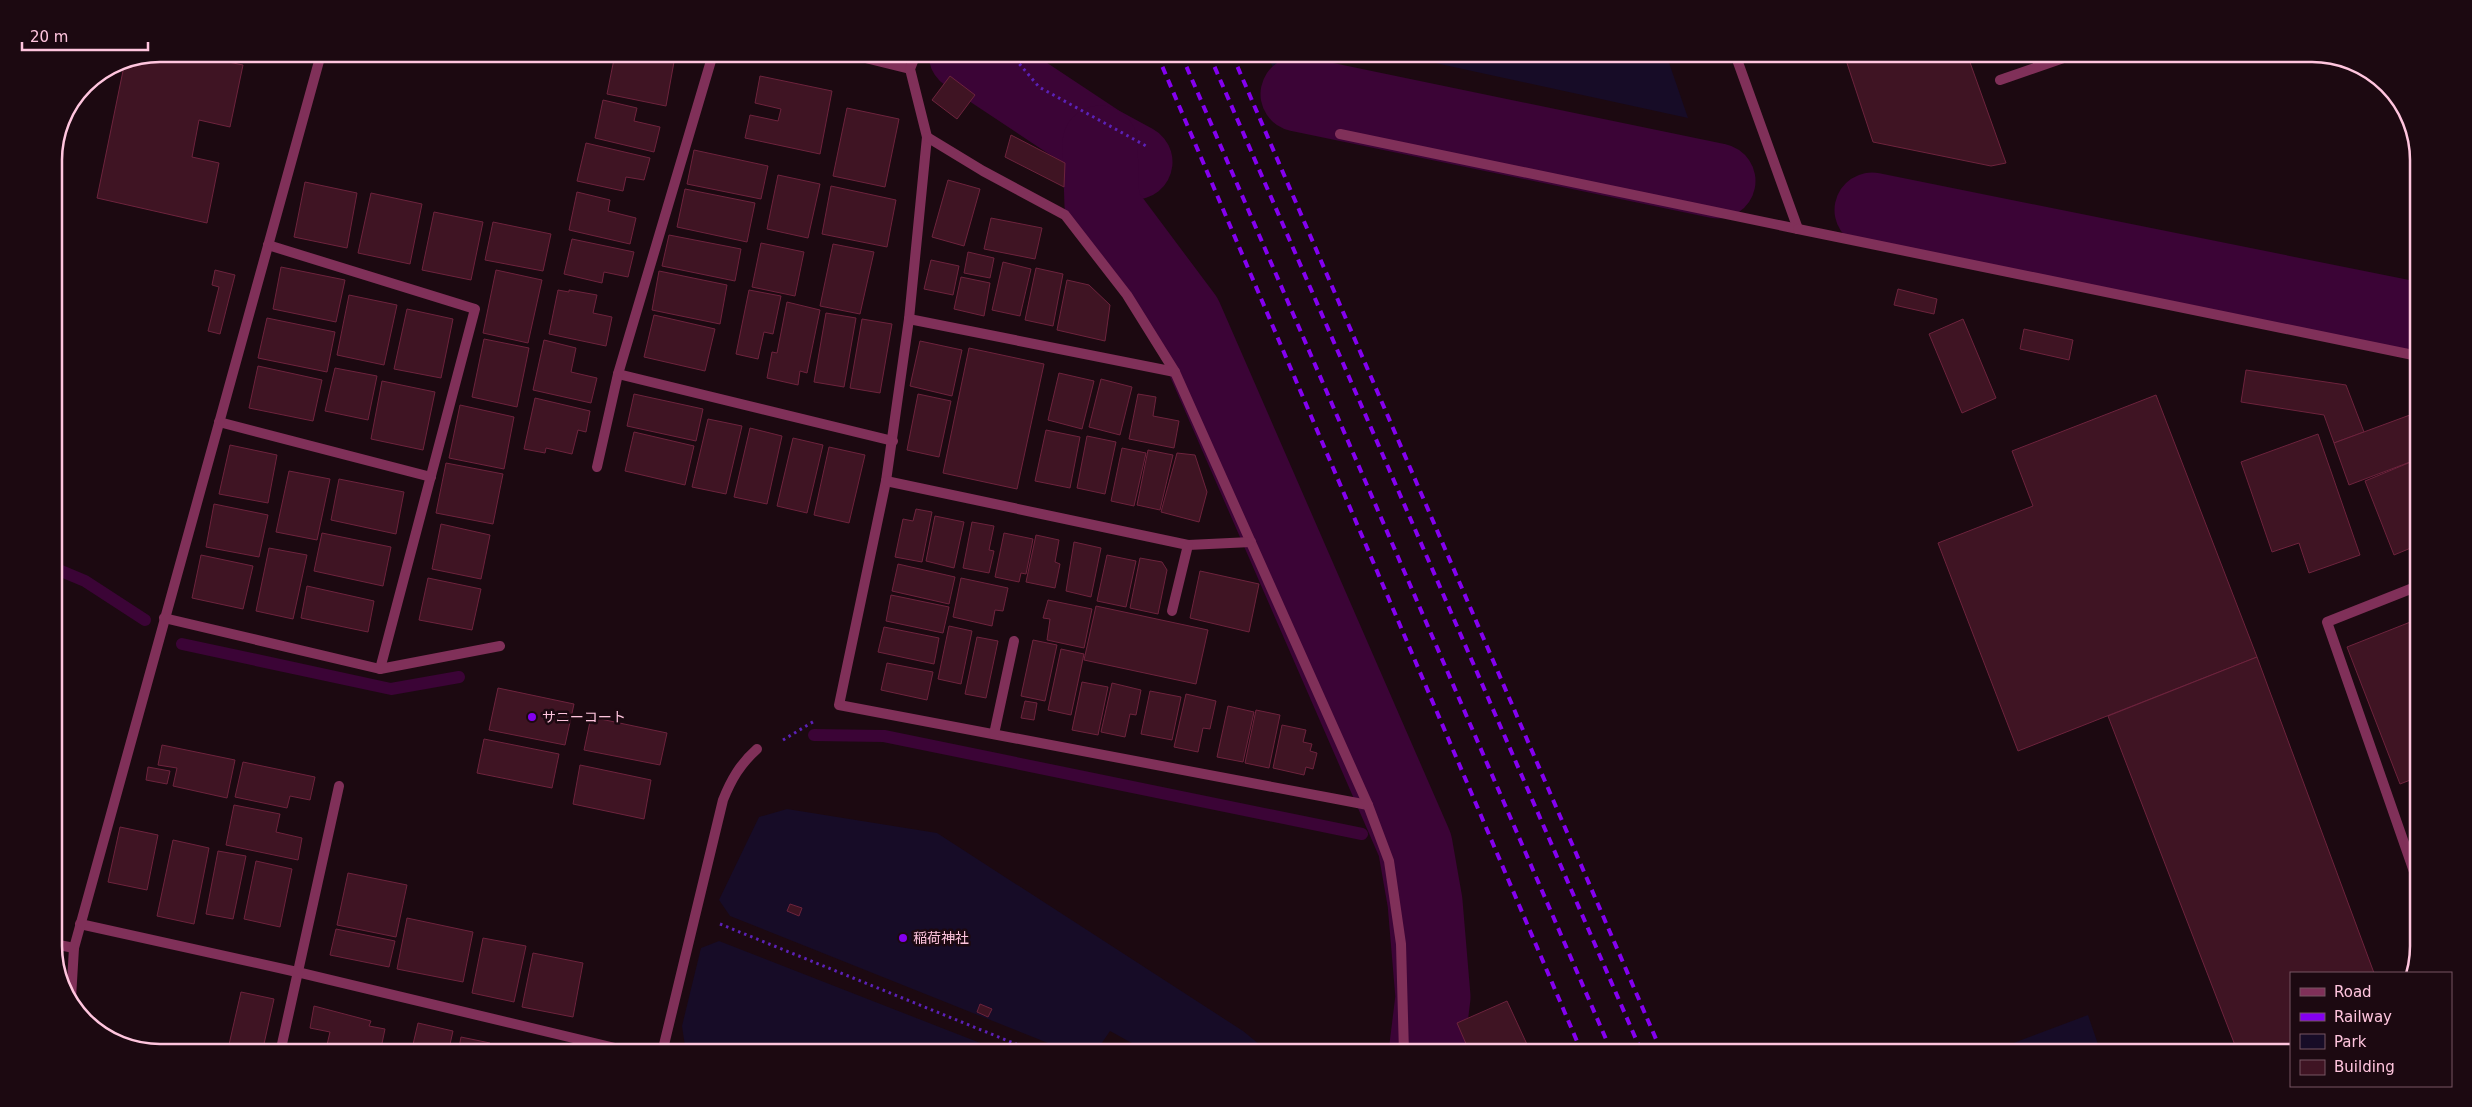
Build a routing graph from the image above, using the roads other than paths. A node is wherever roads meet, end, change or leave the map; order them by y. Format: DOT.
graph roads {
  1 [pos="319,62"];
  2 [pos="711,62"];
  3 [pos="882,62"];
  4 [pos="913,62"];
  5 [pos="1738,62"];
  6 [pos="2052,62"];
  7 [pos="910,69"];
  8 [pos="2000,80"];
  9 [pos="1340,134"];
  10 [pos="927,136"];
  11 [pos="1798,228"];
  12 [pos="268,245"];
  13 [pos="909,319"];
  14 [pos="2409,354"];
  15 [pos="1175,372"];
  16 [pos="618,374"];
  17 [pos="219,422"];
  18 [pos="893,441"];
  19 [pos="597,467"];
  20 [pos="431,477"];
  21 [pos="886,481"];
  22 [pos="1251,542"];
  23 [pos="1188,545"];
  24 [pos="2410,589"];
  25 [pos="1172,611"];
  26 [pos="164,618"];
  27 [pos="1014,641"];
  28 [pos="500,646"];
  29 [pos="380,669"];
  30 [pos="994,734"];
  31 [pos="756,749"];
  32 [pos="339,786"];
  33 [pos="1368,806"];
  34 [pos="2410,860"];
  35 [pos="80,924"];
  36 [pos="63,946"];
  37 [pos="74,948"];
  38 [pos="297,972"];
  39 [pos="72,987"];
  40 [pos="282,1044"];
  41 [pos="598,1044"];
  42 [pos="664,1044"];
  43 [pos="1404,1044"];
  1 -- 12 [label="street"];
  2 -- 16 [label="street"];
  3 -- 7 [label="street"];
  4 -- 7 [label="street"];
  5 -- 11 [label="street"];
  6 -- 8 [label="street"];
  7 -- 10 [label="street"];
  9 -- 11 [label="street"];
  10 -- 13 [label="street"];
  10 -- 15 [label="street"];
  11 -- 14 [label="street"];
  12 -- 17 [label="street"];
  12 -- 20 [label="street"];
  13 -- 15 [label="street"];
  13 -- 18 [label="street"];
  15 -- 22 [label="street"];
  16 -- 18 [label="street"];
  16 -- 19 [label="street"];
  17 -- 20 [label="street"];
  17 -- 26 [label="street"];
  18 -- 21 [label="street"];
  20 -- 29 [label="street"];
  21 -- 23 [label="street"];
  21 -- 30 [label="street"];
  22 -- 23 [label="street"];
  22 -- 33 [label="street"];
  23 -- 25 [label="street"];
  24 -- 34 [label="street"];
  26 -- 29 [label="street"];
  26 -- 35 [label="street"];
  27 -- 30 [label="street"];
  28 -- 29 [label="street"];
  30 -- 33 [label="street"];
  31 -- 42 [label="street"];
  32 -- 38 [label="street"];
  33 -- 43 [label="street"];
  35 -- 37 [label="street"];
  35 -- 38 [label="street"];
  36 -- 37 [label="street"];
  37 -- 39 [label="street"];
  38 -- 40 [label="street"];
  38 -- 41 [label="street"];
}
